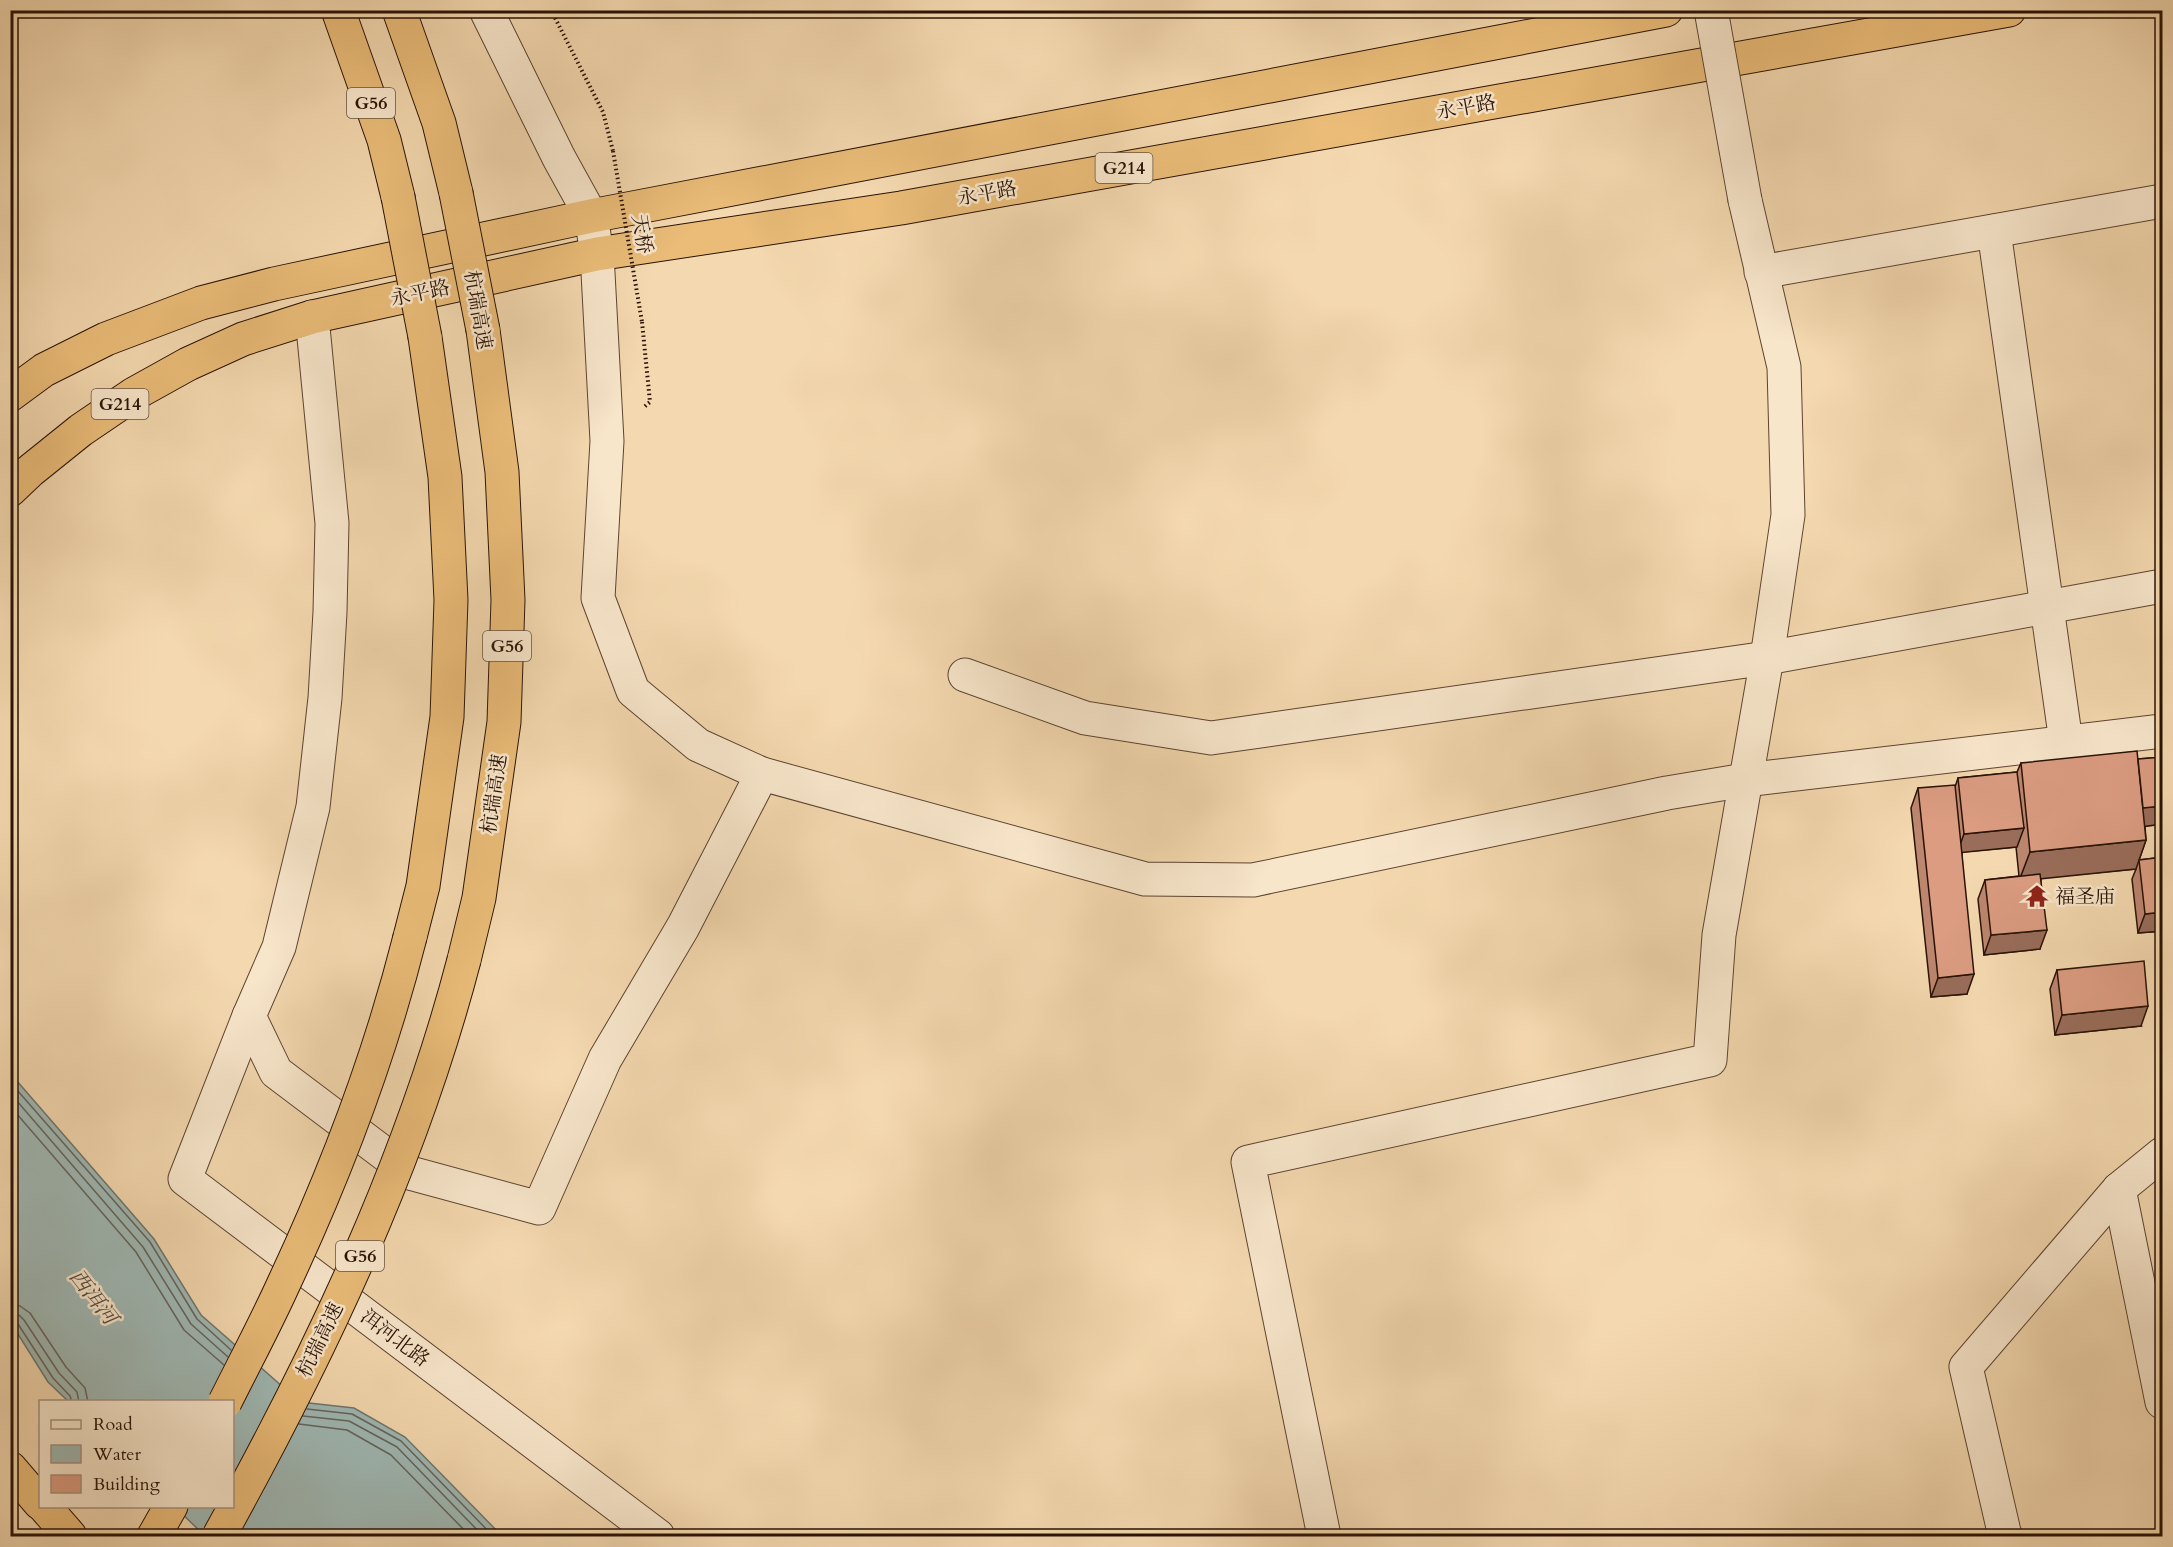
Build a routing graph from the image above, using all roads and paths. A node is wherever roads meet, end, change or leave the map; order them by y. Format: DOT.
graph roads {
  1 [pos="338,10"];
  2 [pos="399,10"];
  3 [pos="486,10"];
  4 [pos="551,10"];
  5 [pos="1666,10"];
  6 [pos="1712,10"];
  7 [pos="2009,10"];
  8 [pos="2163,201"];
  9 [pos="591,216"];
  10 [pos="1994,231"];
  11 [pos="597,254"];
  12 [pos="1761,272"];
  13 [pos="312,318"];
  14 [pos="642,322"];
  15 [pos="10,395"];
  16 [pos="10,490"];
  17 [pos="2163,586"];
  18 [pos="2046,606"];
  19 [pos="1767,658"];
  20 [pos="965,675"];
  21 [pos="2163,731"];
  22 [pos="2066,742"];
  23 [pos="762,774"];
  24 [pos="1745,780"];
  25 [pos="249,1017"];
  26 [pos="2163,1154"];
  27 [pos="2119,1190"];
  28 [pos="226,1400"];
  29 [pos="2163,1402"];
  30 [pos="10,1468"];
  31 [pos="39,1502"];
  32 [pos="234,1507"];
  33 [pos="46,1508"];
  34 [pos="170,1508"];
  35 [pos="233,1508"];
  36 [pos="70,1536"];
  37 [pos="154,1536"];
  38 [pos="219,1536"];
  39 [pos="658,1536"];
  40 [pos="1324,1536"];
  41 [pos="2005,1536"];
  1 -- 28 [label="highway, G56, bridge"];
  2 -- 32 [label="highway, 杭瑞高速 / G56, bridge"];
  3 -- 9 [label="street"];
  4 -- 14 [label="path, 天桥, bridge"];
  5 -- 9 [label="highway, 永平路"];
  6 -- 12 [label="street, bridge"];
  7 -- 11 [label="highway, 永平路 / G214"];
  8 -- 10 [label="street"];
  9 -- 11 [label="street"];
  9 -- 15 [label="highway, 永平路"];
  10 -- 12 [label="street"];
  10 -- 18 [label="street"];
  11 -- 13 [label="highway, 永平路 / G214"];
  11 -- 23 [label="street"];
  12 -- 19 [label="street"];
  13 -- 16 [label="highway, 永平路 / G214"];
  13 -- 25 [label="street"];
  17 -- 18 [label="street"];
  18 -- 19 [label="street"];
  18 -- 22 [label="street"];
  19 -- 20 [label="street"];
  19 -- 24 [label="street"];
  21 -- 22 [label="street"];
  22 -- 24 [label="street"];
  23 -- 24 [label="street"];
  23 -- 25 [label="street"];
  24 -- 40 [label="street"];
  25 -- 39 [label="street, 洱河北路"];
  26 -- 27 [label="street"];
  27 -- 29 [label="street"];
  27 -- 41 [label="street"];
  30 -- 31 [label="highway"];
  33 -- 36 [label="highway"];
  34 -- 37 [label="highway"];
  35 -- 38 [label="highway, 杭瑞高速 / G56, bridge"];
}
